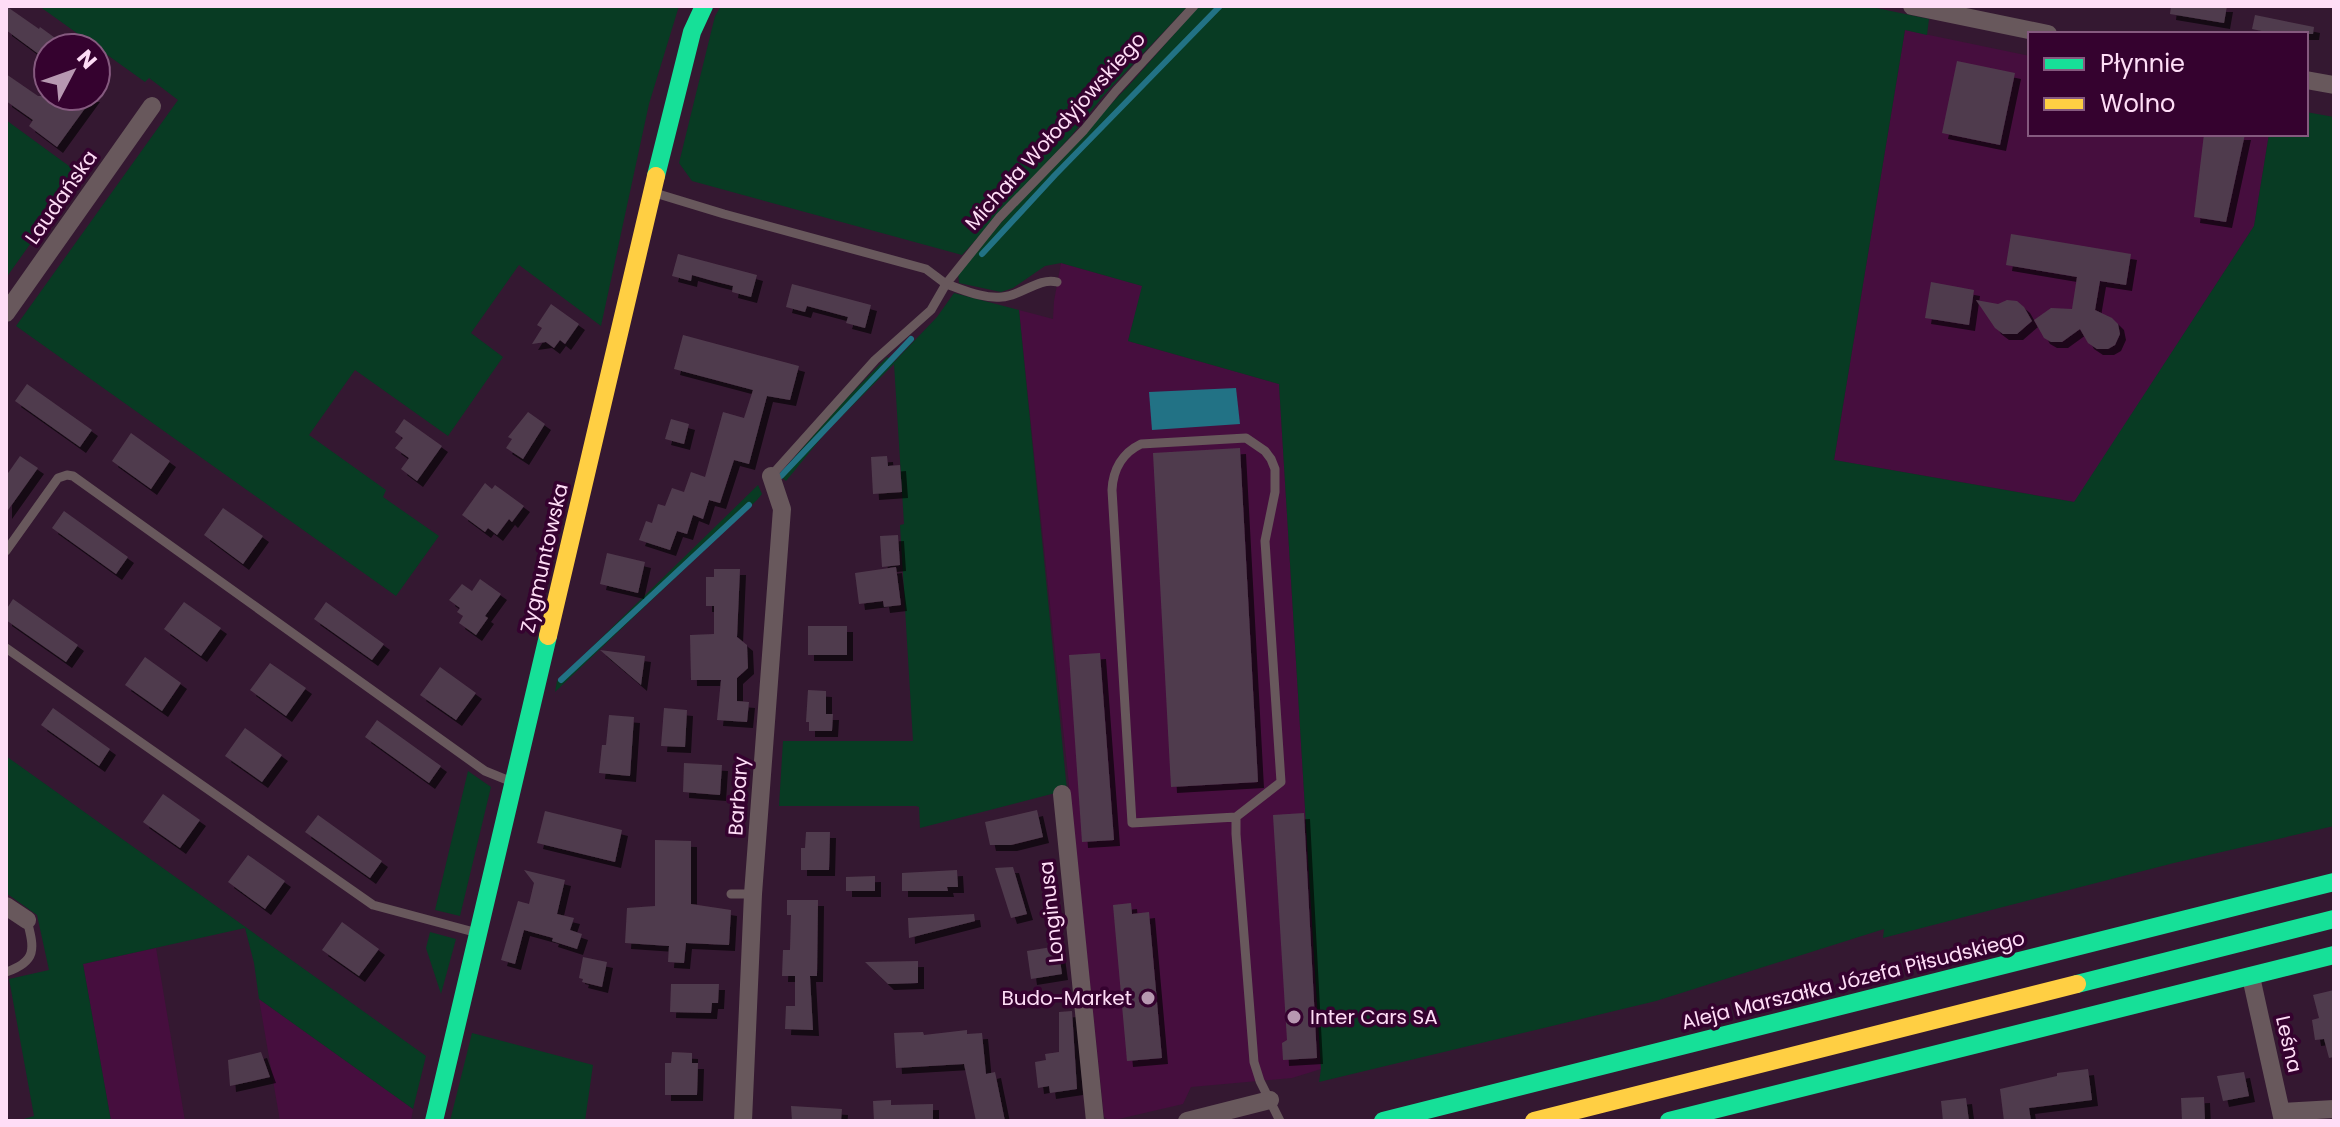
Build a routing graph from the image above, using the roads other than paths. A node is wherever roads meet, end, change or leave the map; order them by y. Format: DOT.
graph roads {
  1 [pos="704,6"];
  2 [pos="1194,6"];
  3 [pos="1912,6"];
  4 [pos="1946,10"];
  5 [pos="2040,32"];
  6 [pos="2308,80"];
  7 [pos="2334,85"];
  8 [pos="152,106"];
  9 [pos="652,192"];
  10 [pos="1057,282"];
  11 [pos="946,284"];
  12 [pos="6,313"];
  13 [pos="771,476"];
  14 [pos="6,551"];
  15 [pos="6,648"];
  16 [pos="515,782"];
  17 [pos="1062,794"];
  18 [pos="1236,817"];
  19 [pos="2334,882"];
  20 [pos="731,894"];
  21 [pos="753,894"];
  22 [pos="6,906"];
  23 [pos="2334,919"];
  24 [pos="27,920"];
  25 [pos="478,933"];
  26 [pos="2334,955"];
  27 [pos="6,972"];
  28 [pos="2251,977"];
  29 [pos="1270,1100"];
  30 [pos="2334,1109"];
  31 [pos="2282,1116"];
  32 [pos="434,1121"];
  33 [pos="743,1121"];
  34 [pos="1095,1121"];
  35 [pos="1187,1121"];
  36 [pos="1280,1121"];
  37 [pos="1383,1121"];
  38 [pos="1534,1121"];
  39 [pos="1669,1121"];
  1 -- 9 [label="street, Zygmuntowska"];
  2 -- 11 [label="lane, Michała Wołodyjowskiego"];
  3 -- 4 [label="street"];
  4 -- 5 [label="street"];
  6 -- 7 [label="street"];
  8 -- 12 [label="street, Laudańska"];
  9 -- 11 [label="lane"];
  9 -- 16 [label="street, Zygmuntowska"];
  10 -- 11 [label="lane"];
  11 -- 13 [label="lane, Michała Wołodyjowskiego"];
  13 -- 21 [label="street, Barbary"];
  14 -- 16 [label="lane"];
  15 -- 25 [label="lane"];
  16 -- 25 [label="street, Zygmuntowska"];
  17 -- 34 [label="street, Longinusa"];
  18 -- 18 [label="lane"];
  18 -- 29 [label="lane"];
  19 -- 37 [label="street, Aleja Marszałka Józefa Piłsudskiego"];
  20 -- 21 [label="lane"];
  21 -- 33 [label="street, Barbary"];
  22 -- 24 [label="street"];
  23 -- 38 [label="street"];
  24 -- 27 [label="lane"];
  25 -- 32 [label="street, Zygmuntowska"];
  26 -- 28 [label="street"];
  28 -- 31 [label="street, Leśna"];
  28 -- 39 [label="street"];
  29 -- 35 [label="street"];
  29 -- 36 [label="lane"];
  30 -- 31 [label="street"];
}
